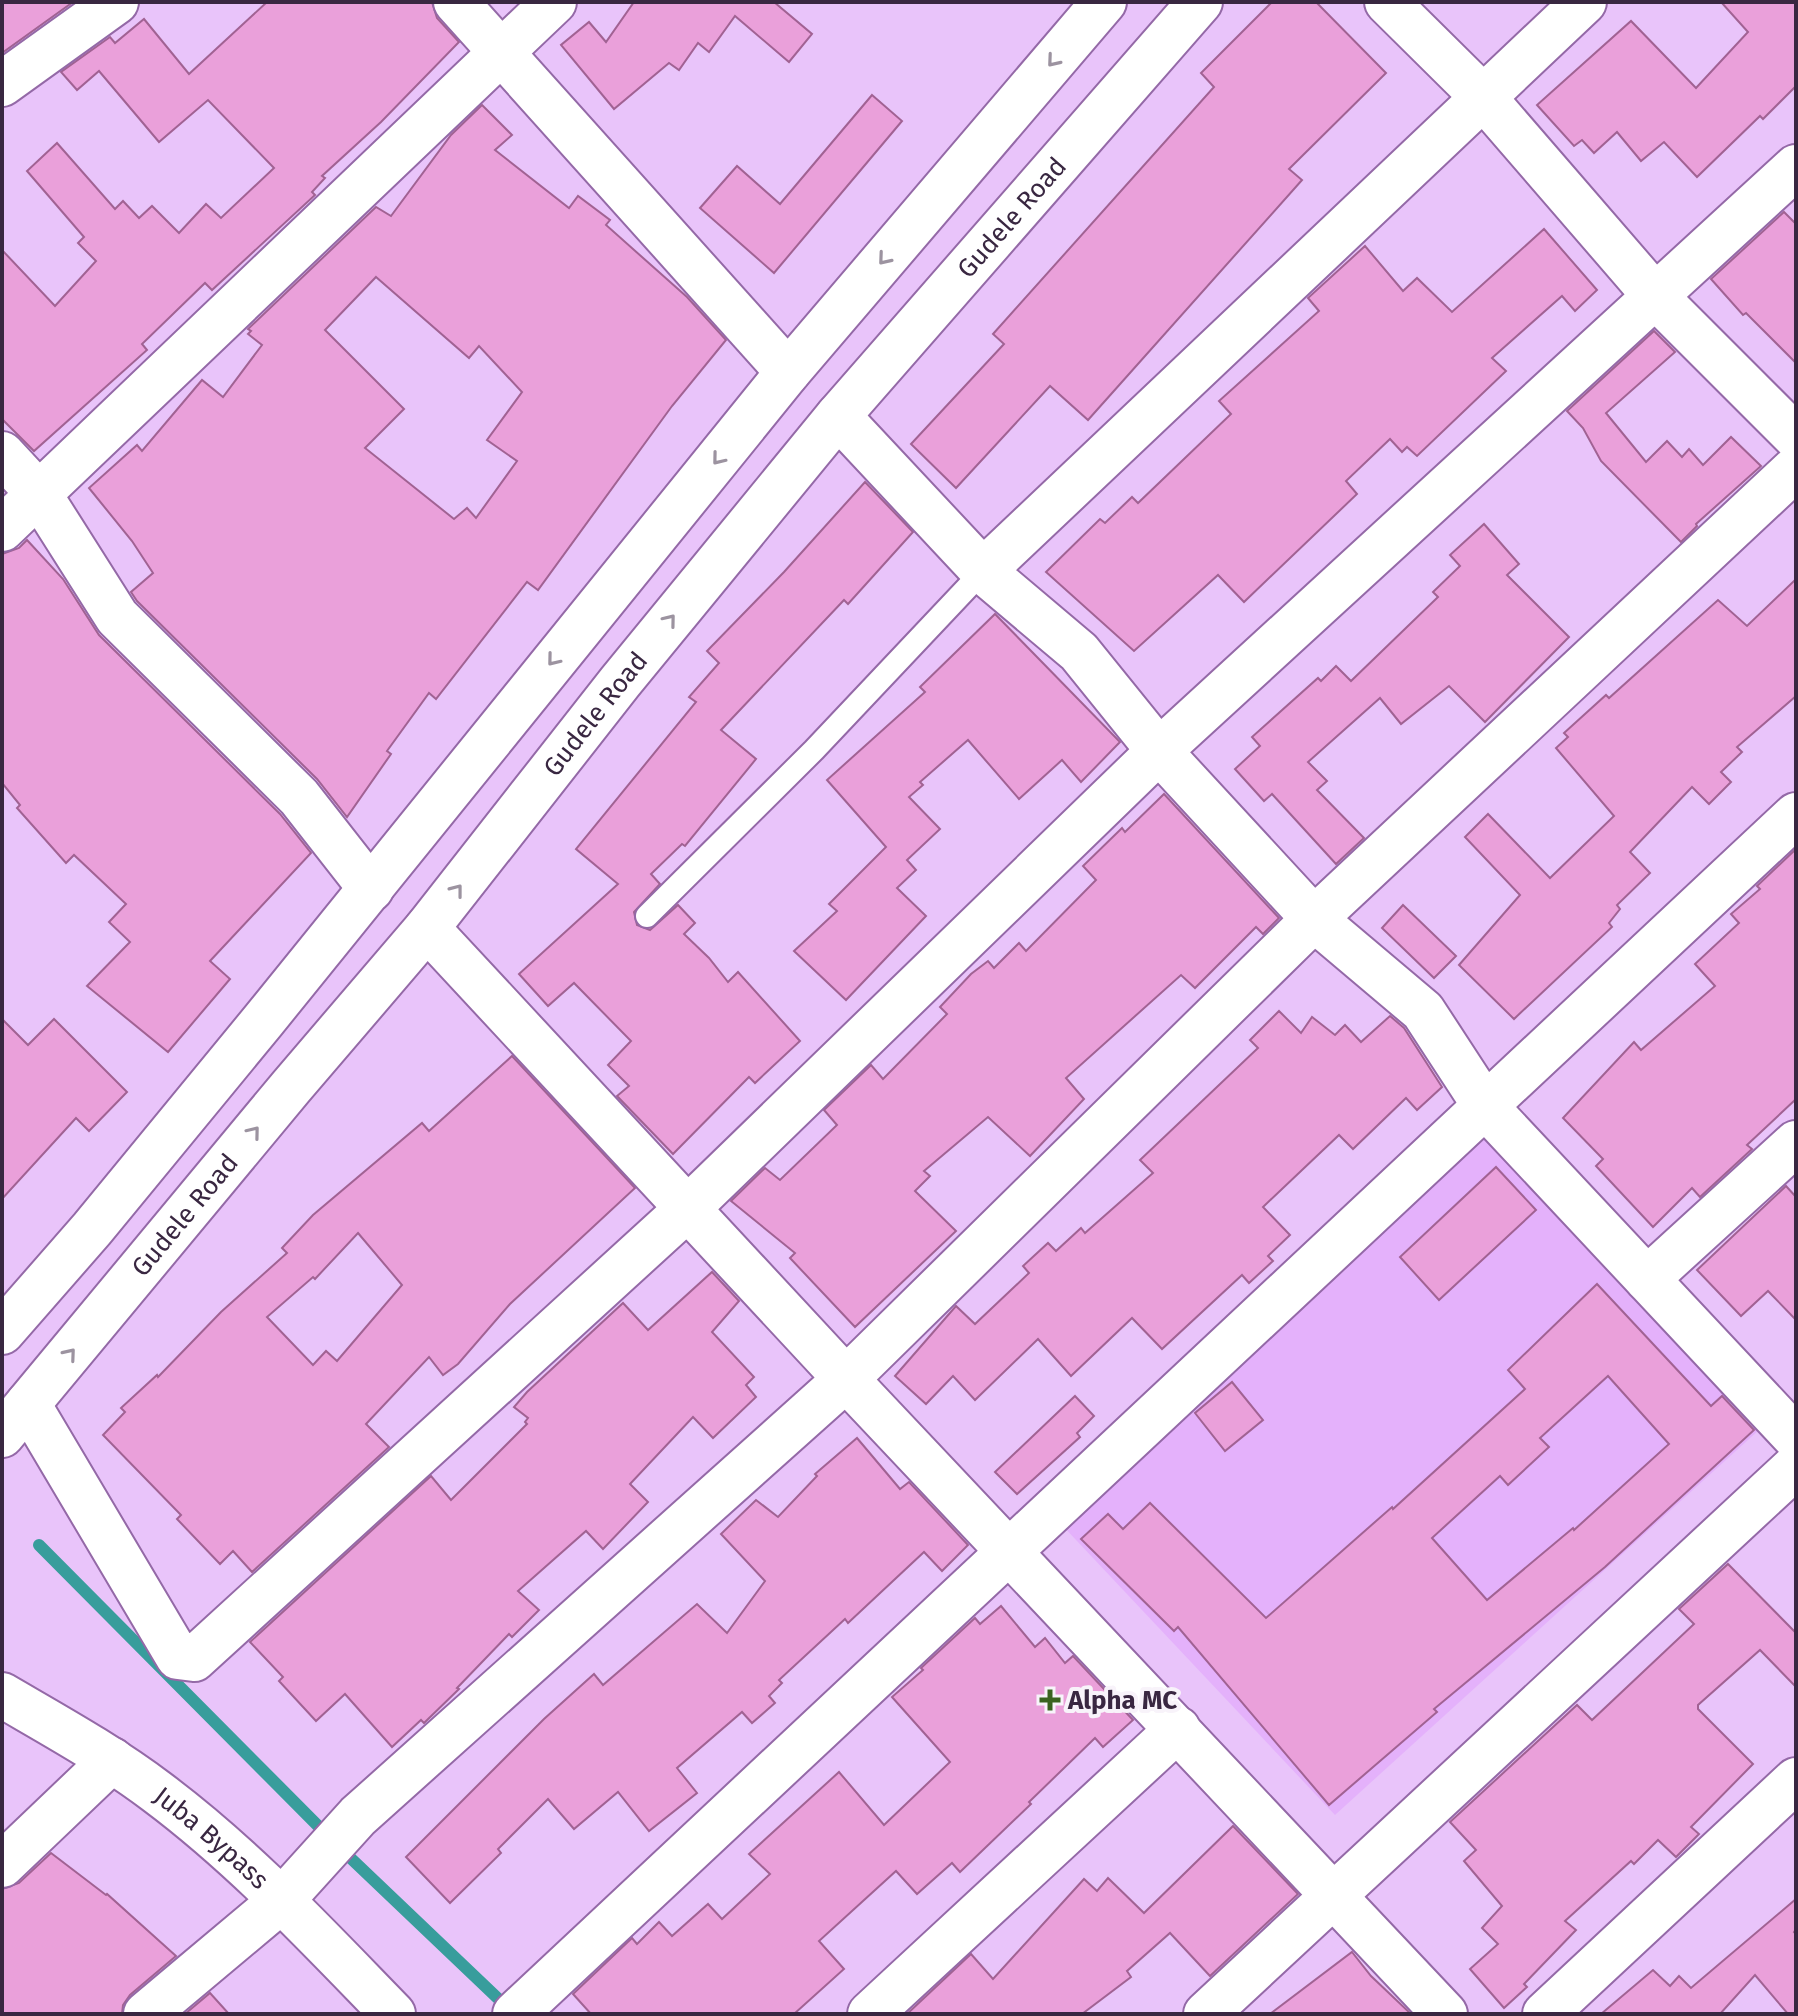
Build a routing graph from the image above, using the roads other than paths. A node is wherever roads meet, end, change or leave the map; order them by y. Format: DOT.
graph roads {
  1 [pos="116,2"];
  2 [pos="456,2"];
  3 [pos="554,2"];
  4 [pos="1104,2"];
  5 [pos="1200,2"];
  6 [pos="1387,2"];
  7 [pos="1584,2"];
  8 [pos="502,52"];
  9 [pos="2,84"];
  10 [pos="1484,98"];
  11 [pos="1796,167"];
  12 [pos="1656,297"];
  13 [pos="788,372"];
  14 [pos="838,416"];
  15 [pos="1796,437"];
  16 [pos="2,454"];
  17 [pos="1796,468"];
  18 [pos="39,494"];
  19 [pos="2,529"];
  20 [pos="983,571"];
  21 [pos="1159,751"];
  22 [pos="1796,815"];
  23 [pos="371,889"];
  24 [pos="647,916"];
  25 [pos="1314,919"];
  26 [pos="427,928"];
  27 [pos="1485,1106"];
  28 [pos="1796,1143"];
  29 [pos="687,1209"];
  30 [pos="1647,1279"];
  31 [pos="2,1332"];
  32 [pos="846,1379"];
  33 [pos="15,1419"];
  34 [pos="1796,1438"];
  35 [pos="1796,1466"];
  36 [pos="1008,1551"];
  37 [pos="2,1695"];
  38 [pos="1178,1729"];
  39 [pos="112,1760"];
  40 [pos="1796,1780"];
  41 [pos="2,1865"];
  42 [pos="1334,1895"];
  43 [pos="282,1900"];
  44 [pos="146,2014"];
  45 [pos="393,2014"];
  46 [pos="515,2014"];
  47 [pos="870,2014"];
  48 [pos="1206,2014"];
  49 [pos="1445,2014"];
  50 [pos="1545,2014"];
  1 -- 9 [label="main road"];
  2 -- 8 [label="main road"];
  3 -- 8 [label="main road"];
  4 -- 13 [label="main road, one-way"];
  5 -- 14 [label="main road, Gudele Road"];
  6 -- 10 [label="main road"];
  7 -- 10 [label="main road"];
  8 -- 13 [label="main road"];
  8 -- 18 [label="main road"];
  10 -- 12 [label="main road"];
  10 -- 20 [label="main road"];
  11 -- 12 [label="main road"];
  12 -- 15 [label="main road"];
  12 -- 21 [label="main road"];
  13 -- 23 [label="main road, one-way"];
  14 -- 20 [label="main road"];
  26 -- 14 [label="main road, Gudele Road, one-way"];
  16 -- 18 [label="main road"];
  17 -- 25 [label="main road"];
  18 -- 19 [label="main road"];
  18 -- 23 [label="main road"];
  20 -- 21 [label="main road"];
  20 -- 24 [label="lane"];
  21 -- 25 [label="main road"];
  21 -- 29 [label="main road"];
  22 -- 27 [label="main road"];
  23 -- 31 [label="main road"];
  25 -- 27 [label="main road"];
  25 -- 32 [label="main road"];
  26 -- 29 [label="main road"];
  33 -- 26 [label="main road, Gudele Road, one-way"];
  27 -- 30 [label="main road"];
  27 -- 36 [label="main road"];
  28 -- 30 [label="main road"];
  29 -- 32 [label="main road"];
  29 -- 33 [label="main road"];
  30 -- 34 [label="main road"];
  32 -- 36 [label="main road"];
  32 -- 43 [label="main road"];
  35 -- 42 [label="main road"];
  36 -- 38 [label="main road"];
  36 -- 46 [label="main road"];
  37 -- 39 [label="main road, Juba Bypass"];
  38 -- 42 [label="main road"];
  38 -- 47 [label="main road"];
  39 -- 41 [label="main road"];
  39 -- 43 [label="main road, Juba Bypass"];
  40 -- 50 [label="main road"];
  42 -- 48 [label="main road"];
  42 -- 49 [label="main road"];
  43 -- 44 [label="main road"];
  43 -- 45 [label="main road, Juba Bypass"];
}
